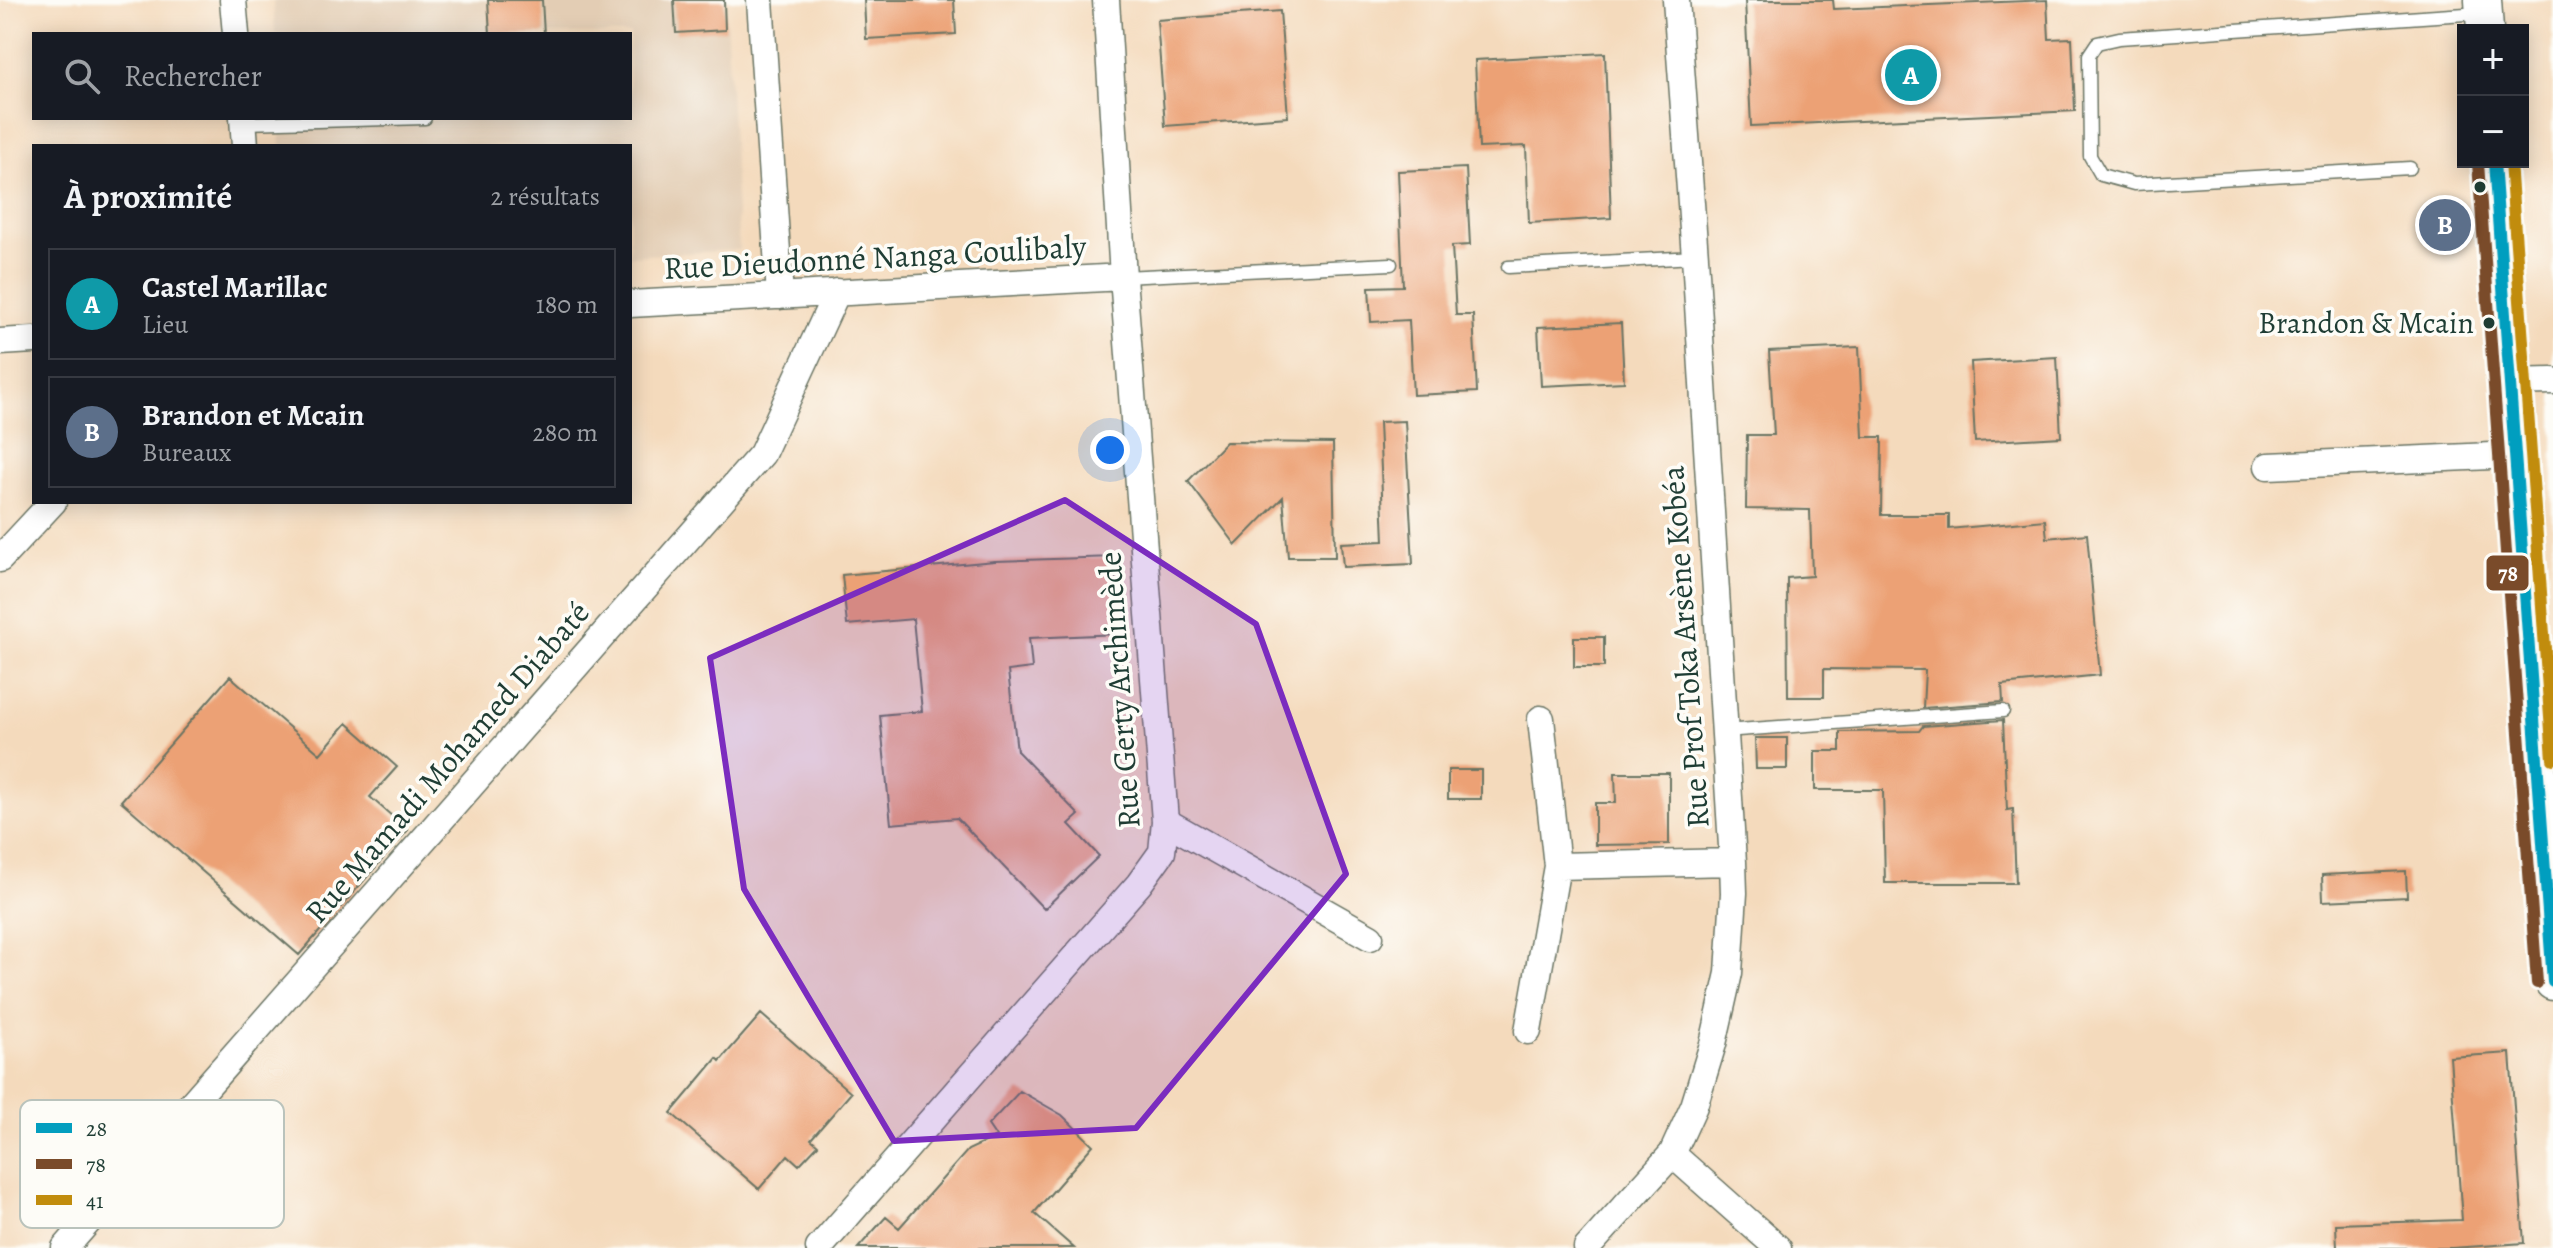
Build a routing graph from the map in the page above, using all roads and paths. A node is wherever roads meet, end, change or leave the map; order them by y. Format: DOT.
graph roads {
  1 [pos="233,0"];
  2 [pos="760,0"];
  3 [pos="1106,0"];
  4 [pos="1676,0"];
  5 [pos="2484,14"];
  6 [pos="236,32"];
  7 [pos="392,120"];
  8 [pos="244,129"];
  9 [pos="2410,168"];
  10 [pos="2494,168"];
  11 [pos="1695,257"];
  12 [pos="1391,264"];
  13 [pos="1508,267"];
  14 [pos="1123,277"];
  15 [pos="837,292"];
  16 [pos="780,296"];
  17 [pos="632,304"];
  18 [pos="32,340"];
  19 [pos="0,342"];
  20 [pos="2553,381"];
  21 [pos="2509,382"];
  22 [pos="2514,455"];
  23 [pos="2268,466"];
  24 [pos="51,504"];
  25 [pos="0,559"];
  26 [pos="2003,711"];
  27 [pos="1541,719"];
  28 [pos="1724,731"];
  29 [pos="1165,821"];
  30 [pos="1733,862"];
  31 [pos="1557,866"];
  32 [pos="1370,937"];
  33 [pos="2553,982"];
  34 [pos="1528,1031"];
  35 [pos="195,1100"];
  36 [pos="1672,1154"];
  37 [pos="83,1228"];
  38 [pos="65,1248"];
  39 [pos="819,1248"];
  40 [pos="1587,1248"];
  41 [pos="1778,1248"];
  1 -- 6 [label="street"];
  2 -- 16 [label="street"];
  3 -- 14 [label="street, Rue Gerty Archimède"];
  4 -- 11 [label="street, Rue Prof Toka Arsène Kobéa"];
  5 -- 9 [label="lane"];
  7 -- 8 [label="lane"];
  10 -- 21 [label="main road"];
  11 -- 13 [label="lane"];
  11 -- 28 [label="street, Rue Prof Toka Arsène Kobéa"];
  12 -- 14 [label="lane"];
  14 -- 15 [label="street, Rue Dieudonné Nanga Coulibaly"];
  14 -- 29 [label="street, Rue Gerty Archimède"];
  15 -- 16 [label="street, Rue Dieudonné Nanga Coulibaly"];
  15 -- 35 [label="street, Rue Mamadi Mohamed Diabaté"];
  16 -- 17 [label="street, Rue Dieudonné Nanga Coulibaly"];
  18 -- 19 [label="street"];
  20 -- 21 [label="street"];
  21 -- 22 [label="main road"];
  22 -- 23 [label="street"];
  22 -- 33 [label="main road"];
  24 -- 25 [label="street"];
  26 -- 28 [label="lane"];
  27 -- 31 [label="street"];
  28 -- 30 [label="street, Rue Prof Toka Arsène Kobéa"];
  29 -- 32 [label="street"];
  29 -- 39 [label="street, Rue Gerty Archimède"];
  30 -- 31 [label="street"];
  30 -- 36 [label="street, Rue Prof Toka Arsène Kobéa"];
  31 -- 34 [label="street"];
  36 -- 40 [label="street, Rue Prof Toka Arsène Kobéa"];
  36 -- 41 [label="street"];
  37 -- 38 [label="street, Rue Mamadi Mohamed Diabaté"];
}
